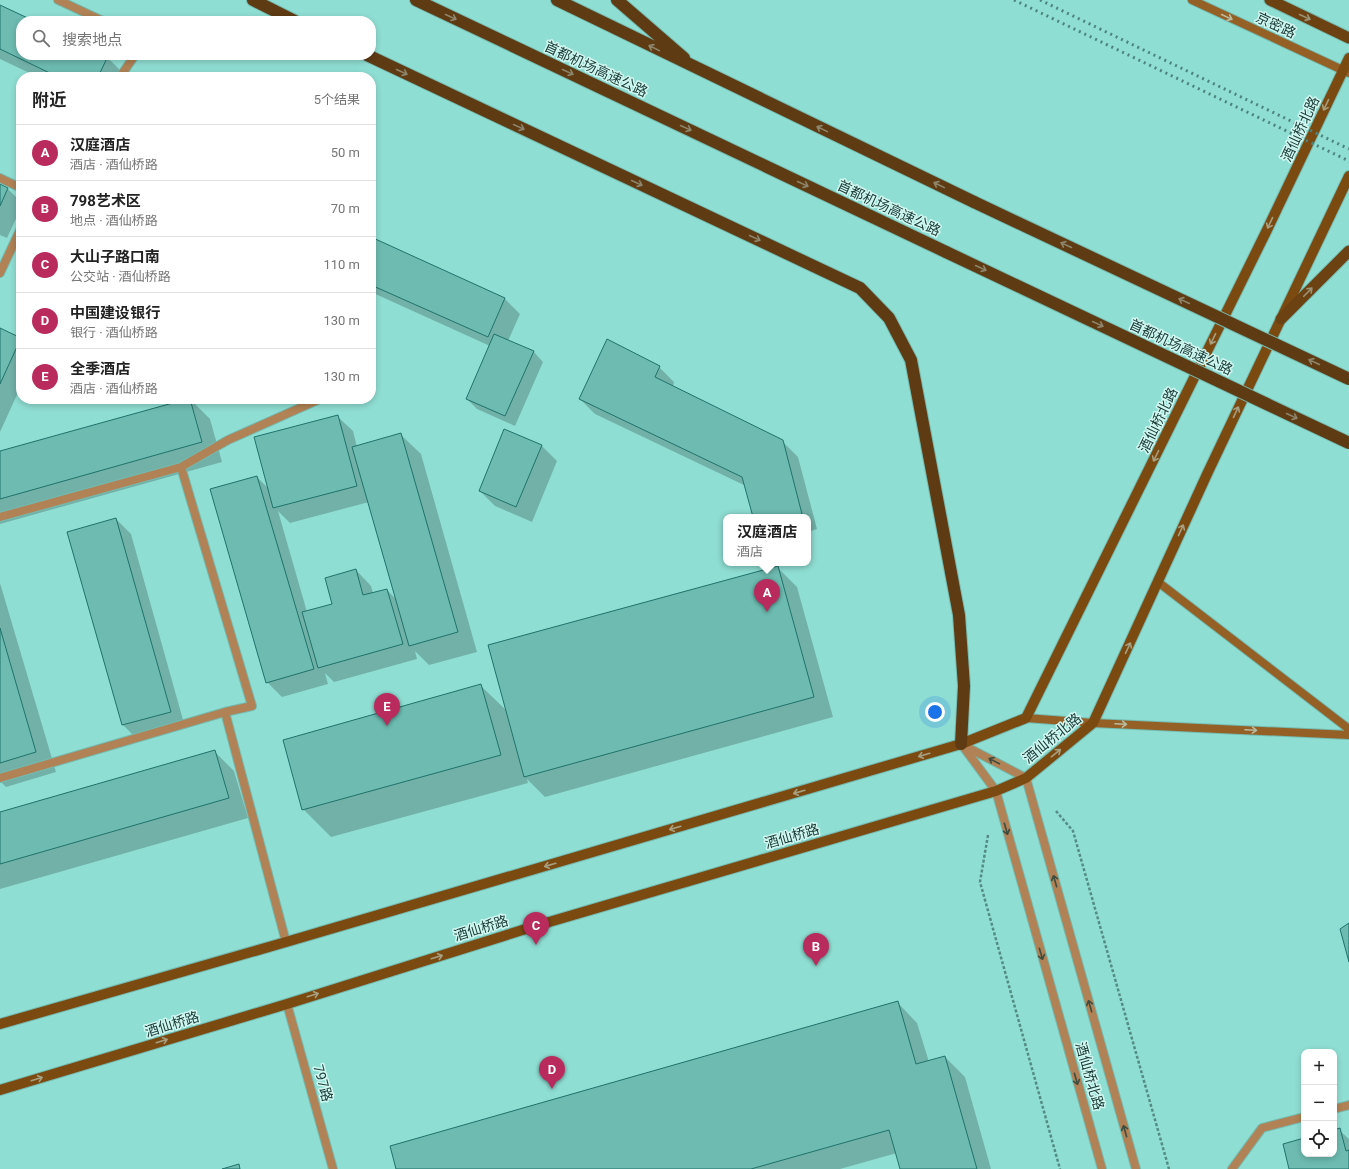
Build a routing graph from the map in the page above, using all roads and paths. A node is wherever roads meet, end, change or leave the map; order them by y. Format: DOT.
graph roads {
  1 [pos="58,0"];
  2 [pos="253,0"];
  3 [pos="416,0"];
  4 [pos="557,0"];
  5 [pos="617,0"];
  6 [pos="1192,0"];
  7 [pos="1270,0"];
  8 [pos="92,16"];
  9 [pos="285,16"];
  10 [pos="1349,38"];
  11 [pos="1349,58"];
  12 [pos="376,59"];
  13 [pos="132,60"];
  14 [pos="698,69"];
  15 [pos="123,72"];
  16 [pos="1346,72"];
  17 [pos="1349,176"];
  18 [pos="0,178"];
  19 [pos="16,186"];
  20 [pos="16,239"];
  21 [pos="1349,252"];
  22 [pos="0,273"];
  23 [pos="1280,319"];
  24 [pos="1349,379"];
  25 [pos="309,404"];
  26 [pos="1349,443"];
  27 [pos="181,467"];
  28 [pos="0,517"];
  29 [pos="1158,582"];
  30 [pos="225,712"];
  31 [pos="1026,718"];
  32 [pos="1093,723"];
  33 [pos="1349,729"];
  34 [pos="1349,735"];
  35 [pos="961,744"];
  36 [pos="0,778"];
  37 [pos="1026,778"];
  38 [pos="996,791"];
  39 [pos="1052,807"];
  40 [pos="989,829"];
  41 [pos="286,942"];
  42 [pos="287,1004"];
  43 [pos="0,1024"];
  44 [pos="0,1090"];
  45 [pos="1349,1105"];
  46 [pos="1337,1108"];
  47 [pos="1301,1118"];
  48 [pos="333,1169"];
  49 [pos="1060,1169"];
  50 [pos="1102,1169"];
  51 [pos="1136,1169"];
  52 [pos="1169,1169"];
  53 [pos="1232,1169"];
  1 -- 8 [label="street"];
  2 -- 9 [label="highway"];
  3 -- 26 [label="highway, 首都机场高速公路, one-way, bridge"];
  14 -- 4 [label="highway, one-way"];
  5 -- 14 [label="highway"];
  6 -- 16 [label="main road, 京密路, one-way"];
  7 -- 10 [label="highway, one-way"];
  11 -- 16 [label="main road, 酒仙桥北路"];
  12 -- 35 [label="highway, one-way"];
  13 -- 15 [label="street"];
  24 -- 14 [label="highway, one-way, bridge"];
  16 -- 31 [label="main road, 酒仙桥北路, one-way"];
  17 -- 23 [label="main road, 酒仙桥北路"];
  18 -- 19 [label="street"];
  20 -- 22 [label="street"];
  23 -- 21 [label="highway, one-way"];
  29 -- 23 [label="main road, 酒仙桥北路, one-way"];
  25 -- 27 [label="street"];
  27 -- 28 [label="street"];
  27 -- 30 [label="street"];
  32 -- 29 [label="main road, 酒仙桥北路, one-way"];
  29 -- 33 [label="main road"];
  30 -- 36 [label="street"];
  30 -- 41 [label="street"];
  31 -- 32 [label="main road"];
  31 -- 35 [label="main road"];
  32 -- 34 [label="main road, one-way"];
  37 -- 32 [label="main road, 酒仙桥北路, one-way"];
  37 -- 35 [label="street, one-way"];
  35 -- 38 [label="street"];
  35 -- 41 [label="main road, one-way"];
  37 -- 38 [label="main road, 酒仙桥北路"];
  51 -- 37 [label="street, 酒仙桥北路, one-way"];
  42 -- 38 [label="main road, 酒仙桥路, one-way"];
  38 -- 50 [label="street, 酒仙桥北路, one-way"];
  39 -- 52 [label="path"];
  40 -- 49 [label="path"];
  41 -- 43 [label="main road"];
  44 -- 42 [label="main road, 酒仙桥路, one-way"];
  42 -- 48 [label="street, 797路"];
  45 -- 46 [label="street"];
  47 -- 53 [label="street"];
}
